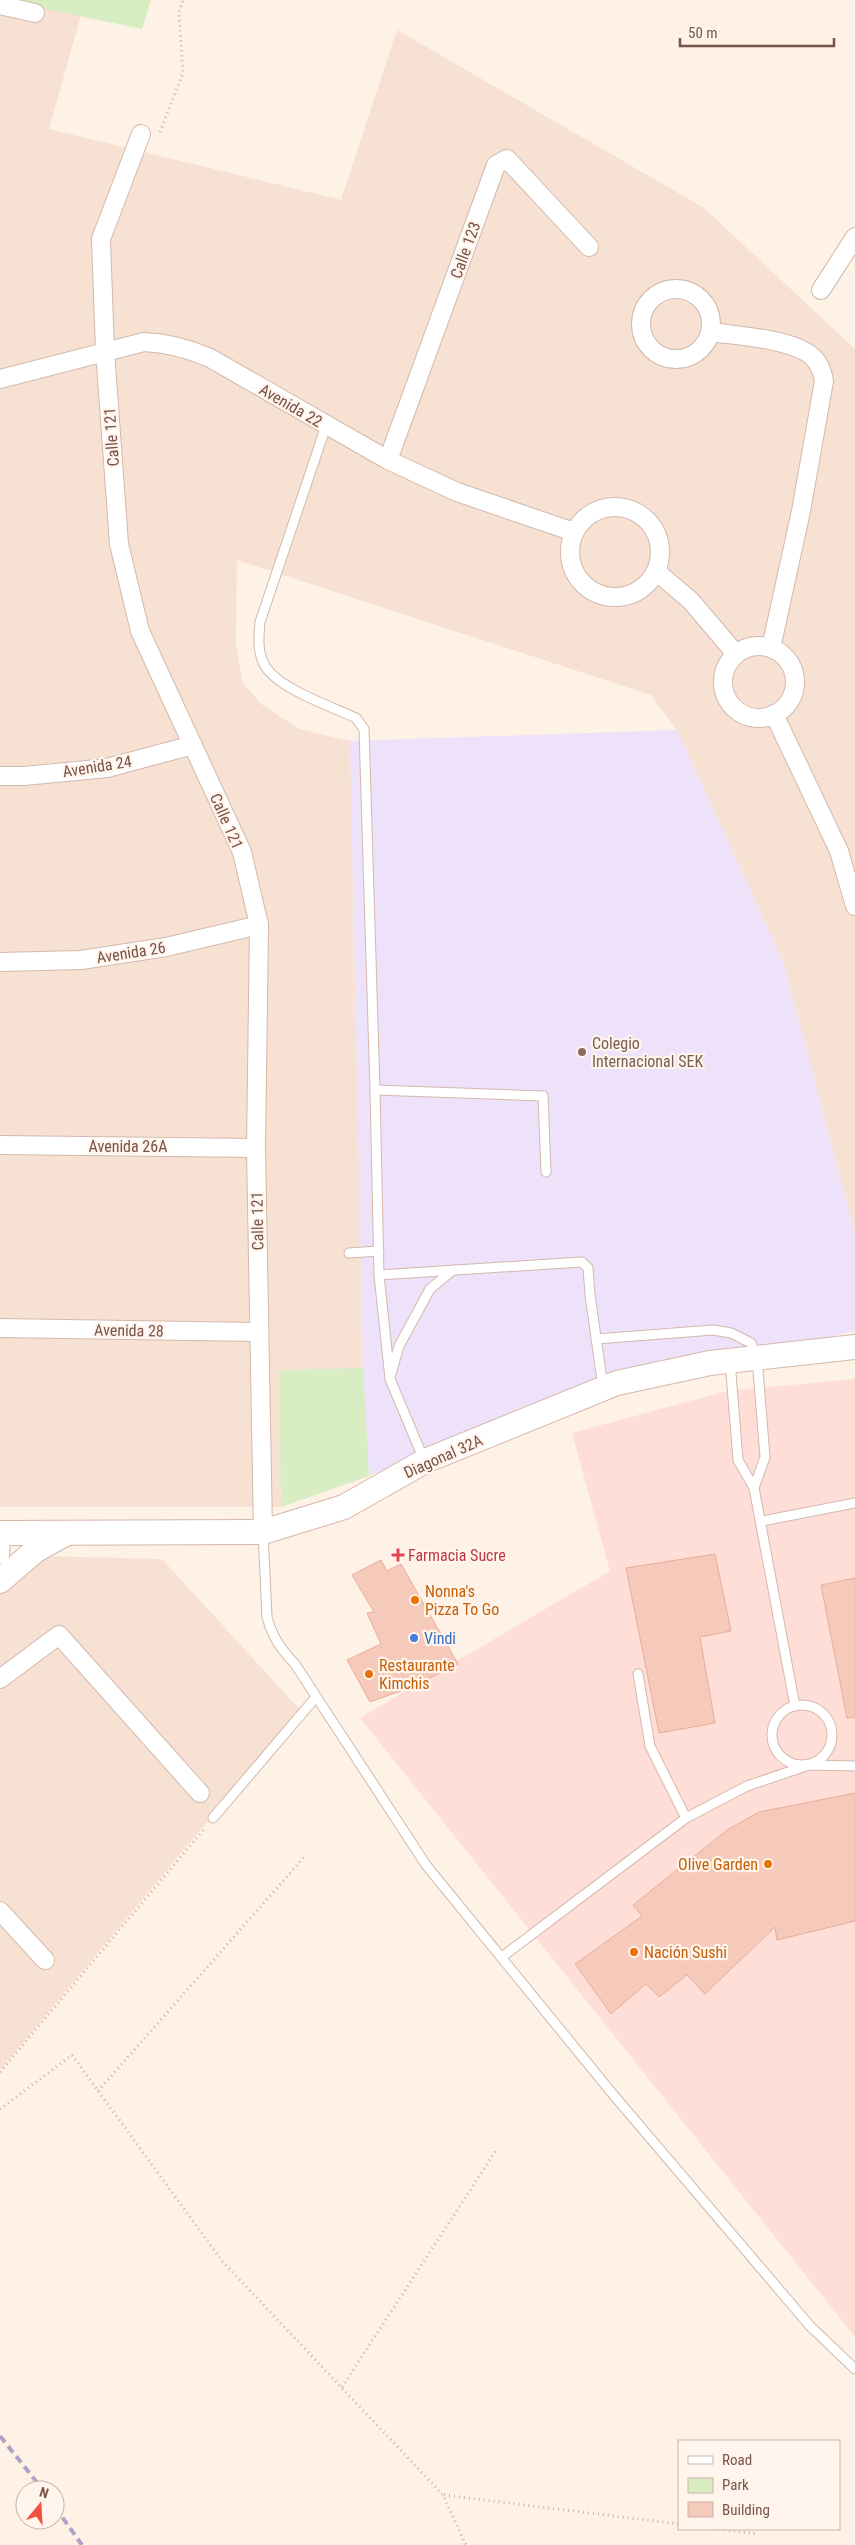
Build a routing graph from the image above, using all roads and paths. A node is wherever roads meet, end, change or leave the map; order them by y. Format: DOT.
graph roads {
  1 [pos="183,0"];
  2 [pos="0,5"];
  3 [pos="35,14"];
  4 [pos="141,134"];
  5 [pos="855,237"];
  6 [pos="589,247"];
  7 [pos="821,290"];
  8 [pos="711,332"];
  9 [pos="105,351"];
  10 [pos="0,378"];
  11 [pos="326,426"];
  12 [pos="388,460"];
  13 [pos="574,532"];
  14 [pos="657,572"];
  15 [pos="771,648"];
  16 [pos="736,654"];
  17 [pos="774,714"];
  18 [pos="193,745"];
  19 [pos="0,776"];
  20 [pos="855,906"];
  21 [pos="259,924"];
  22 [pos="0,962"];
  23 [pos="375,1090"];
  24 [pos="0,1145"];
  25 [pos="256,1148"];
  26 [pos="546,1172"];
  27 [pos="380,1252"];
  28 [pos="349,1253"];
  29 [pos="453,1270"];
  30 [pos="378,1275"];
  31 [pos="0,1328"];
  32 [pos="258,1332"];
  33 [pos="596,1340"];
  34 [pos="855,1347"];
  35 [pos="757,1358"];
  36 [pos="730,1361"];
  37 [pos="390,1379"];
  38 [pos="604,1389"];
  39 [pos="425,1461"];
  40 [pos="754,1488"];
  41 [pos="855,1503"];
  42 [pos="762,1521"];
  43 [pos="263,1532"];
  44 [pos="67,1533"];
  45 [pos="0,1540"];
  46 [pos="0,1581"];
  47 [pos="638,1674"];
  48 [pos="0,1679"];
  49 [pos="316,1697"];
  50 [pos="795,1706"];
  51 [pos="809,1765"];
  52 [pos="855,1766"];
  53 [pos="200,1793"];
  54 [pos="213,1818"];
  55 [pos="686,1818"];
  56 [pos="305,1856"];
  57 [pos="0,1911"];
  58 [pos="502,1957"];
  59 [pos="45,1960"];
  60 [pos="0,2072"];
  61 [pos="98,2091"];
  62 [pos="0,2109"];
  63 [pos="497,2149"];
  64 [pos="855,2369"];
  65 [pos="342,2387"];
  66 [pos="443,2495"];
  67 [pos="678,2524"];
  68 [pos="727,2530"];
  69 [pos="758,2534"];
  70 [pos="466,2545"];
  1 -- 4 [label="path"];
  2 -- 3 [label="street"];
  4 -- 9 [label="street, Calle 121"];
  5 -- 7 [label="street"];
  6 -- 12 [label="street, Calle 123"];
  8 -- 8 [label="street"];
  8 -- 15 [label="street"];
  9 -- 10 [label="street, Avenida 22"];
  9 -- 11 [label="street, Avenida 22"];
  9 -- 18 [label="street, Calle 121"];
  11 -- 12 [label="street, Avenida 22"];
  11 -- 23 [label="lane"];
  12 -- 13 [label="street, Avenida 22"];
  13 -- 14 [label="street"];
  13 -- 14 [label="street"];
  14 -- 16 [label="street"];
  15 -- 16 [label="street"];
  15 -- 17 [label="street"];
  16 -- 17 [label="street"];
  17 -- 20 [label="street"];
  18 -- 19 [label="street, Avenida 24"];
  18 -- 21 [label="street, Calle 121"];
  21 -- 22 [label="street, Avenida 26"];
  21 -- 25 [label="street, Calle 121"];
  23 -- 26 [label="lane"];
  23 -- 27 [label="lane"];
  24 -- 25 [label="street, Avenida 26A"];
  25 -- 32 [label="street, Calle 121"];
  27 -- 28 [label="lane"];
  27 -- 30 [label="lane"];
  29 -- 30 [label="lane"];
  29 -- 33 [label="lane"];
  29 -- 37 [label="lane"];
  30 -- 37 [label="lane"];
  31 -- 32 [label="street, Avenida 28"];
  32 -- 43 [label="street, Calle 121"];
  33 -- 35 [label="lane"];
  33 -- 38 [label="lane"];
  34 -- 35 [label="street, Diagonal 32A"];
  35 -- 36 [label="street, Diagonal 32A"];
  35 -- 40 [label="lane"];
  36 -- 38 [label="street, Diagonal 32A"];
  36 -- 40 [label="lane"];
  37 -- 39 [label="lane"];
  38 -- 39 [label="street, Diagonal 32A"];
  39 -- 43 [label="street, Diagonal 32A"];
  40 -- 42 [label="lane"];
  41 -- 42 [label="lane"];
  42 -- 50 [label="lane"];
  43 -- 44 [label="street, Diagonal 32A"];
  43 -- 49 [label="lane"];
  44 -- 45 [label="street, Diagonal 32A"];
  44 -- 46 [label="street"];
  47 -- 55 [label="lane"];
  48 -- 53 [label="street"];
  49 -- 54 [label="lane"];
  49 -- 58 [label="lane"];
  50 -- 51 [label="lane"];
  50 -- 51 [label="lane"];
  51 -- 52 [label="lane"];
  51 -- 55 [label="lane"];
  54 -- 60 [label="path"];
  55 -- 58 [label="lane"];
  56 -- 61 [label="path"];
  57 -- 59 [label="street"];
  58 -- 64 [label="lane"];
  61 -- 62 [label="path"];
  61 -- 65 [label="path"];
  63 -- 65 [label="path"];
  65 -- 66 [label="path"];
  66 -- 67 [label="path"];
  66 -- 70 [label="path"];
  68 -- 69 [label="path"];
}
